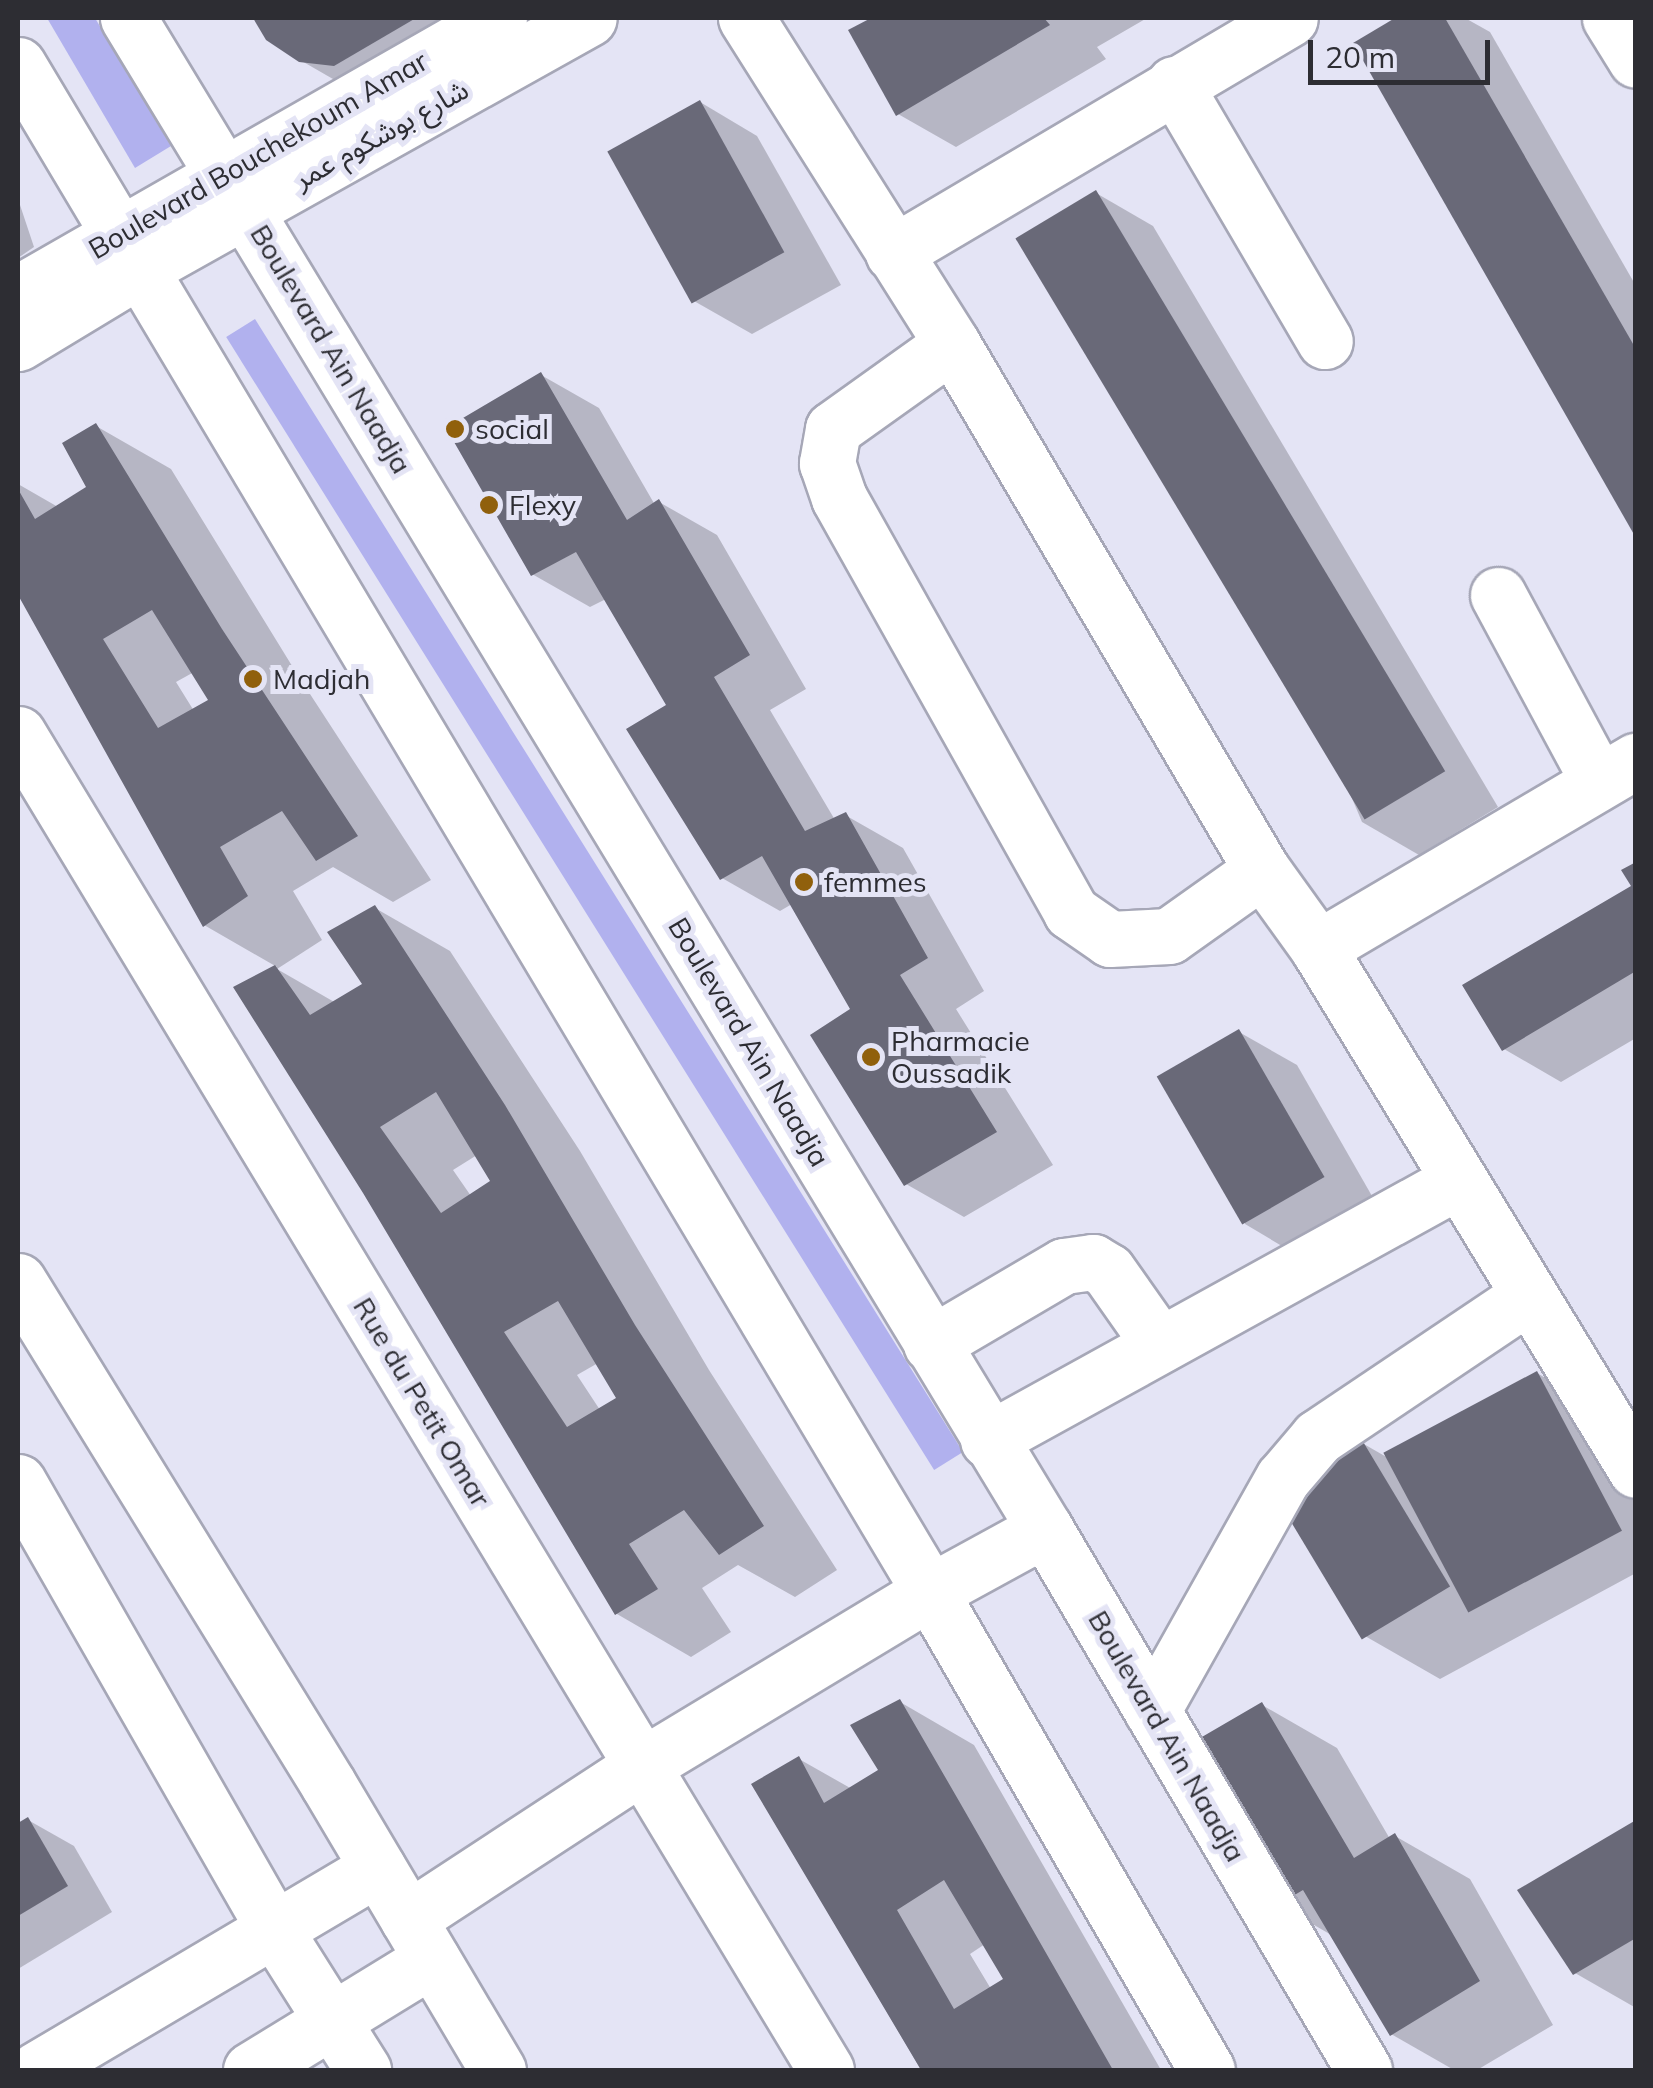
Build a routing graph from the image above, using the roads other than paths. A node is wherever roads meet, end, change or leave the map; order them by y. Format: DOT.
graph roads {
  1 [pos="128,18"];
  2 [pos="499,18"];
  3 [pos="589,18"];
  4 [pos="746,18"];
  5 [pos="1290,18"];
  6 [pos="1610,18"];
  7 [pos="1636,60"];
  8 [pos="18,65"];
  9 [pos="1174,84"];
  10 [pos="236,191"];
  11 [pos="129,252"];
  12 [pos="893,253"];
  13 [pos="18,293"];
  14 [pos="1325,341"];
  15 [pos="18,343"];
  16 [pos="952,344"];
  17 [pos="1498,595"];
  18 [pos="18,734"];
  19 [pos="1616,770"];
  20 [pos="1262,870"];
  21 [pos="1318,948"];
  22 [pos="1456,1182"];
  23 [pos="18,1281"];
  24 [pos="1528,1296"];
  25 [pos="931,1344"];
  26 [pos="1160,1345"];
  27 [pos="988,1440"];
  28 [pos="1636,1470"];
  29 [pos="18,1482"];
  30 [pos="1045,1529"];
  31 [pos="930,1592"];
  32 [pos="1152,1711"];
  33 [pos="643,1765"];
  34 [pos="378,1868"];
  35 [pos="274,1930"];
  36 [pos="420,1939"];
  37 [pos="332,2021"];
  38 [pos="36,2070"];
  39 [pos="251,2070"];
  40 [pos="362,2070"];
  41 [pos="498,2070"];
  42 [pos="826,2070"];
  43 [pos="1207,2070"];
  44 [pos="1364,2070"];
  1 -- 10 [label="street, Boulevard Ain Naadja"];
  2 -- 10 [label="street, Boulevard Bouchekoum Amar"];
  3 -- 10 [label="street, شارع بوشكوم عمر"];
  4 -- 12 [label="street"];
  5 -- 9 [label="street"];
  6 -- 7 [label="street"];
  8 -- 11 [label="street"];
  9 -- 12 [label="street"];
  9 -- 14 [label="street"];
  10 -- 11 [label="street, شارع بوشكوم عمر"];
  10 -- 25 [label="street, Boulevard Ain Naadja"];
  11 -- 13 [label="street, Boulevard Bouchekoum Amar"];
  11 -- 15 [label="street, شارع بوشكوم عمر"];
  11 -- 31 [label="street"];
  12 -- 16 [label="street"];
  16 -- 20 [label="street"];
  16 -- 20 [label="street"];
  17 -- 19 [label="street"];
  18 -- 33 [label="street, Rue du Petit Omar"];
  19 -- 21 [label="street"];
  20 -- 21 [label="street"];
  21 -- 22 [label="street"];
  22 -- 24 [label="street"];
  22 -- 26 [label="street"];
  23 -- 34 [label="street"];
  24 -- 28 [label="street"];
  24 -- 32 [label="street"];
  25 -- 26 [label="street"];
  25 -- 27 [label="street, Boulevard Ain Naadja"];
  26 -- 27 [label="street"];
  27 -- 30 [label="street, Boulevard Ain Naadja"];
  29 -- 35 [label="street"];
  30 -- 31 [label="street"];
  30 -- 32 [label="street, Boulevard Ain Naadja"];
  31 -- 33 [label="street"];
  31 -- 43 [label="street"];
  32 -- 44 [label="street, Boulevard Ain Naadja"];
  33 -- 36 [label="street"];
  33 -- 42 [label="street, Rue du Petit Omar"];
  34 -- 35 [label="street"];
  34 -- 36 [label="street"];
  35 -- 37 [label="street"];
  35 -- 38 [label="street"];
  36 -- 37 [label="street"];
  36 -- 41 [label="street"];
  37 -- 39 [label="street"];
  37 -- 40 [label="street"];
}
